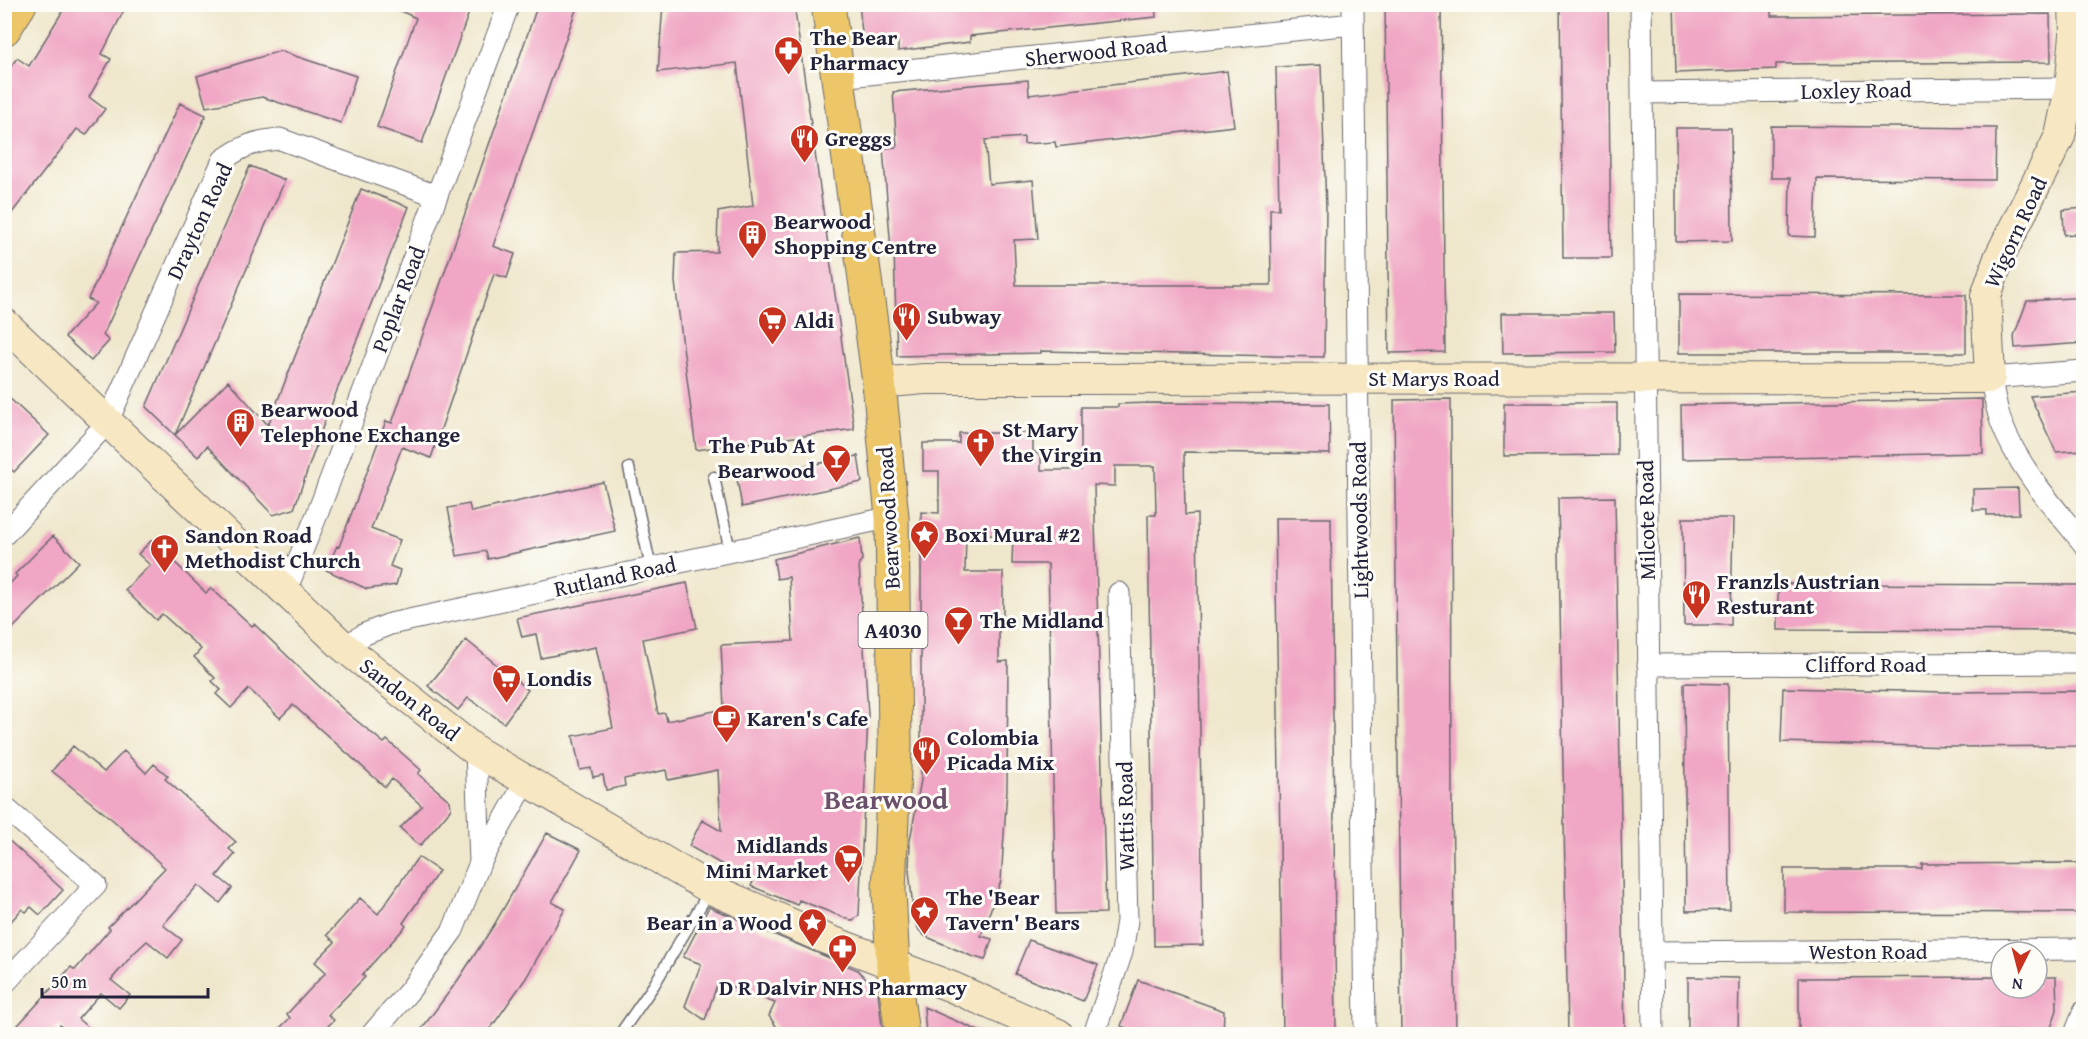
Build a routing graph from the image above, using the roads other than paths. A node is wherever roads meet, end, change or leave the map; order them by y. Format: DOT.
graph roads {
  1 [pos="20,4"];
  2 [pos="509,4"];
  3 [pos="828,4"];
  4 [pos="1641,4"];
  5 [pos="2074,4"];
  6 [pos="1353,14"];
  7 [pos="4,29"];
  8 [pos="839,77"];
  9 [pos="2070,88"];
  10 [pos="1642,93"];
  11 [pos="437,196"];
  12 [pos="4,323"];
  13 [pos="2084,371"];
  14 [pos="1357,378"];
  15 [pos="1990,378"];
  16 [pos="1643,379"];
  17 [pos="879,383"];
  18 [pos="107,423"];
  19 [pos="629,468"];
  20 [pos="714,477"];
  21 [pos="892,517"];
  22 [pos="4,535"];
  23 [pos="2084,544"];
  24 [pos="730,551"];
  25 [pos="651,568"];
  26 [pos="285,592"];
  27 [pos="1119,593"];
  28 [pos="344,647"];
  29 [pos="2084,663"];
  30 [pos="1648,665"];
  31 [pos="476,751"];
  32 [pos="526,781"];
  33 [pos="4,807"];
  34 [pos="480,863"];
  35 [pos="711,889"];
  36 [pos="2084,949"];
  37 [pos="1652,952"];
  38 [pos="893,966"];
  39 [pos="4,984"];
  40 [pos="2084,1011"];
  41 [pos="372,1035"];
  42 [pos="620,1035"];
  43 [pos="902,1035"];
  44 [pos="1058,1035"];
  45 [pos="1094,1035"];
  46 [pos="1365,1035"];
  47 [pos="1653,1035"];
  48 [pos="2075,1035"];
  1 -- 7 [label="main road"];
  2 -- 11 [label="street, Poplar Road"];
  3 -- 8 [label="main road, Bearwood Road / A4030"];
  4 -- 10 [label="street, Milcote Road"];
  5 -- 9 [label="street, Wigorn Road"];
  6 -- 8 [label="street, Sherwood Road"];
  6 -- 14 [label="street, Lightwoods Road"];
  8 -- 17 [label="main road, Bearwood Road / A4030"];
  9 -- 10 [label="street, Loxley Road"];
  9 -- 15 [label="street, Wigorn Road"];
  10 -- 16 [label="street, Milcote Road"];
  11 -- 18 [label="street, Drayton Road"];
  11 -- 26 [label="street, Poplar Road"];
  12 -- 18 [label="street, Sandon Road"];
  13 -- 15 [label="street"];
  14 -- 16 [label="street, St Marys Road"];
  14 -- 17 [label="street, St Marys Road"];
  14 -- 46 [label="street, Lightwoods Road"];
  15 -- 16 [label="street, St Marys Road"];
  15 -- 23 [label="street, Wigorn Road"];
  16 -- 30 [label="street, Milcote Road"];
  17 -- 21 [label="main road, Bearwood Road / A4030"];
  18 -- 22 [label="street, Drayton Road"];
  18 -- 26 [label="street, Sandon Road"];
  19 -- 25 [label="lane"];
  20 -- 24 [label="lane"];
  21 -- 24 [label="street, Rutland Road"];
  21 -- 38 [label="main road, Bearwood Road / A4030"];
  24 -- 25 [label="street, Rutland Road"];
  25 -- 28 [label="street, Rutland Road"];
  26 -- 28 [label="street, Sandon Road"];
  27 -- 45 [label="street, Wattis Road"];
  28 -- 31 [label="street, Sandon Road"];
  29 -- 30 [label="street, Clifford Road"];
  30 -- 37 [label="street, Milcote Road"];
  31 -- 32 [label="street, Sandon Road"];
  31 -- 34 [label="street"];
  32 -- 34 [label="street"];
  32 -- 35 [label="street, Sandon Road"];
  33 -- 39 [label="street"];
  34 -- 41 [label="street"];
  35 -- 38 [label="street, Sandon Road"];
  35 -- 42 [label="lane"];
  36 -- 37 [label="street, Weston Road"];
  37 -- 47 [label="street, Milcote Road"];
  38 -- 43 [label="main road, Bearwood Road / A4030"];
  38 -- 44 [label="street, Sandon Road"];
  40 -- 48 [label="street"];
}
